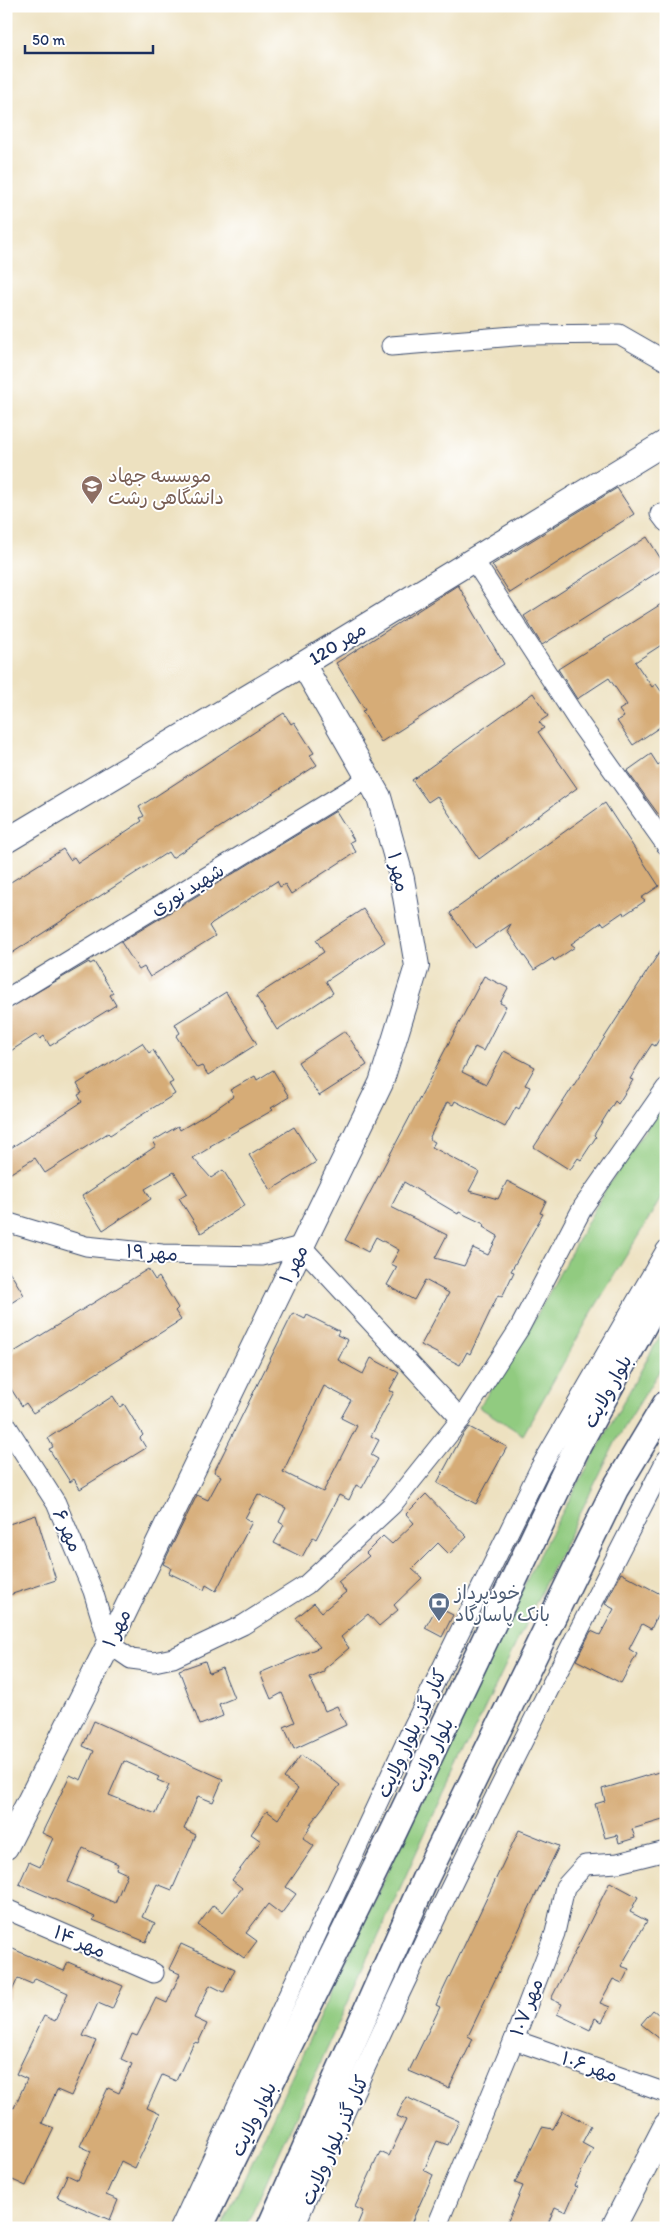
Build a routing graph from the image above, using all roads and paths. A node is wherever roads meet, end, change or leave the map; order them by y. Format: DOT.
graph roads {
  1 [pos="391,346"];
  2 [pos="666,360"];
  3 [pos="666,442"];
  4 [pos="473,559"];
  5 [pos="303,664"];
  6 [pos="368,778"];
  7 [pos="6,841"];
  8 [pos="666,845"];
  9 [pos="6,999"];
  10 [pos="666,1088"];
  11 [pos="6,1222"];
  12 [pos="301,1246"];
  13 [pos="666,1250"];
  14 [pos="666,1284"];
  15 [pos="666,1404"];
  16 [pos="461,1419"];
  17 [pos="6,1425"];
  18 [pos="666,1460"];
  19 [pos="109,1644"];
  20 [pos="6,1847"];
  21 [pos="666,1851"];
  22 [pos="6,1910"];
  23 [pos="154,1973"];
  24 [pos="514,2040"];
  25 [pos="666,2093"];
  26 [pos="666,2125"];
  27 [pos="180,2228"];
  28 [pos="199,2228"];
  29 [pos="270,2228"];
  30 [pos="294,2228"];
  31 [pos="436,2228"];
  32 [pos="613,2228"];
  1 -- 2 [label="street"];
  3 -- 4 [label="street, مهر 120"];
  4 -- 5 [label="street, مهر 120"];
  4 -- 8 [label="street"];
  5 -- 6 [label="street, مهر ۱"];
  5 -- 7 [label="street, مهر 120"];
  6 -- 9 [label="street, شهید نوری"];
  6 -- 12 [label="street, مهر ۱"];
  10 -- 16 [label="street"];
  11 -- 12 [label="street, مهر ۱۹"];
  12 -- 16 [label="street"];
  12 -- 19 [label="street, مهر ۱"];
  13 -- 27 [label="street, کنار گذر بلوار ولایت"];
  14 -- 28 [label="main road, بلوار ولایت"];
  15 -- 29 [label="main road"];
  16 -- 19 [label="street"];
  17 -- 19 [label="street, مهر ۶"];
  18 -- 30 [label="street, کنار گذر بلوار ولایت"];
  19 -- 20 [label="street, مهر ۱"];
  21 -- 24 [label="street, مهر ۱۰۷"];
  22 -- 23 [label="street, مهر ۱۴"];
  24 -- 25 [label="street, مهر ۱۰۶"];
  24 -- 31 [label="street, مهر ۱۰۷"];
  26 -- 32 [label="street"];
}
